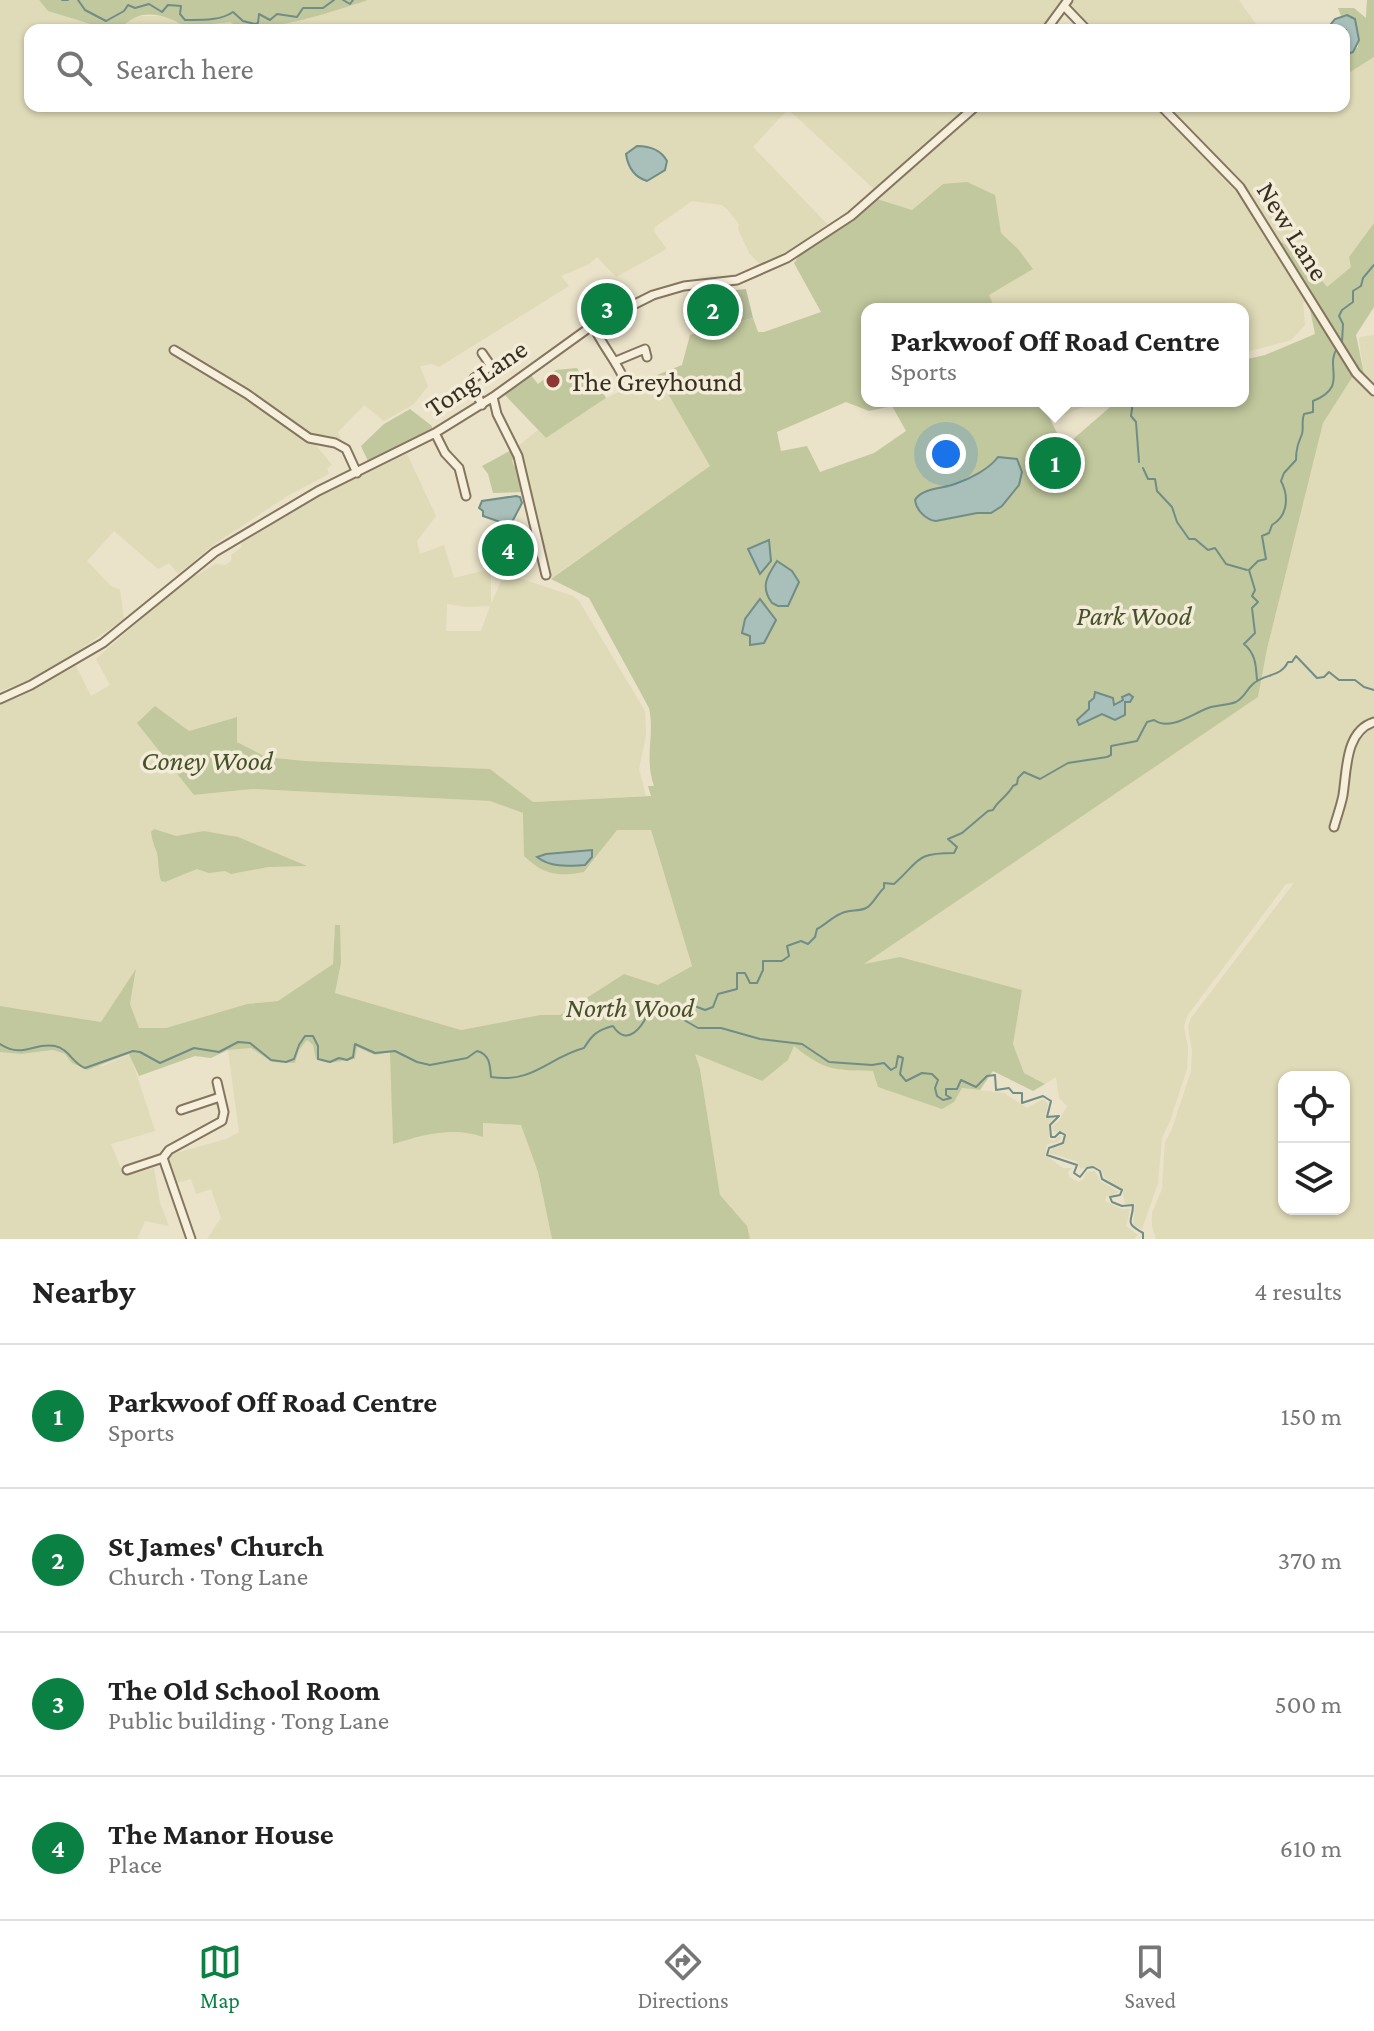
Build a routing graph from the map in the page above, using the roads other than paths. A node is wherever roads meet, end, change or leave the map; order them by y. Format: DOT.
graph roads {
  1 [pos="1066,3"];
  2 [pos="1050,24"];
  3 [pos="1082,24"];
  4 [pos="969,112"];
  5 [pos="1167,112"];
  6 [pos="593,325"];
  7 [pos="174,350"];
  8 [pos="482,353"];
  9 [pos="647,357"];
  10 [pos="616,361"];
  11 [pos="624,379"];
  12 [pos="1374,391"];
  13 [pos="493,397"];
  14 [pos="482,405"];
  15 [pos="435,433"];
  16 [pos="357,473"];
  17 [pos="466,496"];
  18 [pos="546,575"];
  19 [pos="0,699"];
  20 [pos="1374,722"];
  21 [pos="1334,827"];
  22 [pos="217,1082"];
  23 [pos="220,1097"];
  24 [pos="181,1110"];
  25 [pos="163,1158"];
  26 [pos="127,1170"];
  27 [pos="191,1239"];
  1 -- 2 [label="street"];
  1 -- 3 [label="street"];
  4 -- 6 [label="street, Tong Lane"];
  5 -- 12 [label="street, New Lane"];
  6 -- 10 [label="street"];
  6 -- 13 [label="street, Tong Lane"];
  7 -- 16 [label="street"];
  8 -- 14 [label="street"];
  9 -- 10 [label="street"];
  10 -- 11 [label="street"];
  13 -- 14 [label="street, Tong Lane"];
  13 -- 18 [label="street"];
  14 -- 15 [label="street, Tong Lane"];
  15 -- 16 [label="street, Tong Lane"];
  15 -- 17 [label="street"];
  16 -- 19 [label="street, Tong Lane"];
  20 -- 21 [label="street"];
  22 -- 23 [label="street"];
  23 -- 24 [label="street"];
  23 -- 25 [label="street"];
  25 -- 26 [label="street"];
  25 -- 27 [label="street"];
}
